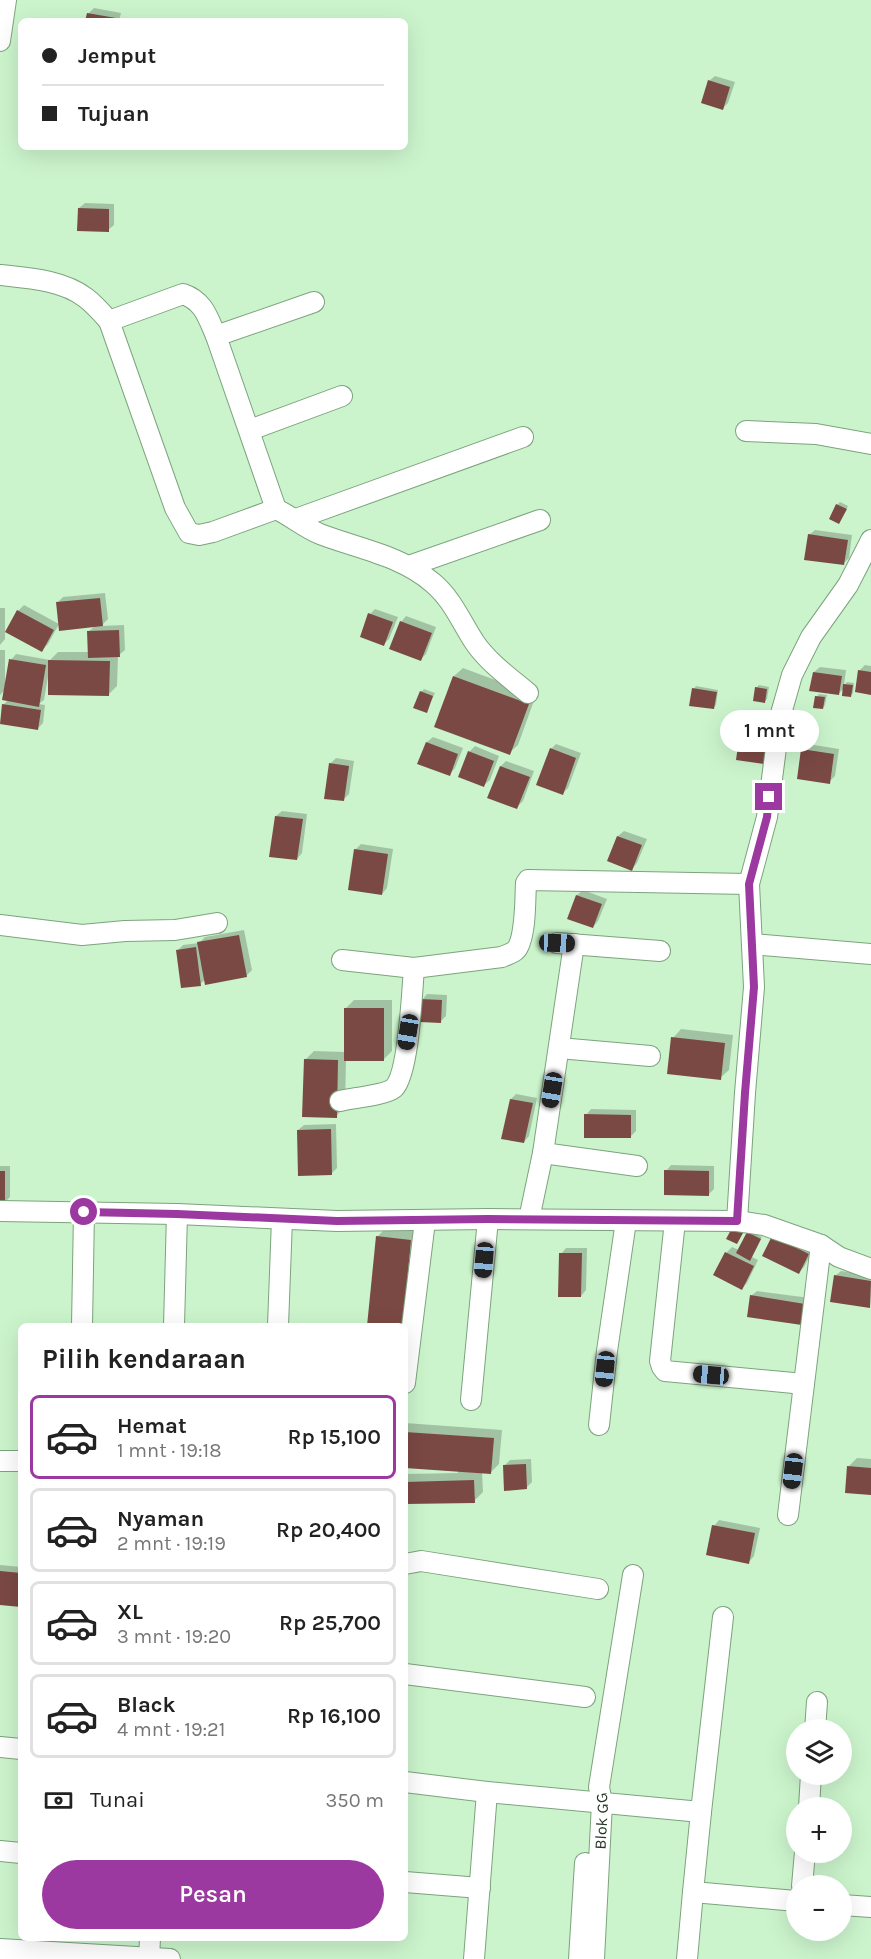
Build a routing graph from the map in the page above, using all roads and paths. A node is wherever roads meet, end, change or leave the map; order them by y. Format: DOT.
graph roads {
  1 [pos="6,0"];
  2 [pos="0,41"];
  3 [pos="0,275"];
  4 [pos="314,302"];
  5 [pos="109,321"];
  6 [pos="216,336"];
  7 [pos="342,396"];
  8 [pos="250,430"];
  9 [pos="746,431"];
  10 [pos="523,437"];
  11 [pos="871,444"];
  12 [pos="276,508"];
  13 [pos="296,519"];
  14 [pos="540,520"];
  15 [pos="871,540"];
  16 [pos="409,566"];
  17 [pos="528,693"];
  18 [pos="749,884"];
  19 [pos="217,924"];
  20 [pos="0,925"];
  21 [pos="752,944"];
  22 [pos="660,951"];
  23 [pos="871,954"];
  24 [pos="342,960"];
  25 [pos="414,968"];
  26 [pos="559,1048"];
  27 [pos="650,1056"];
  28 [pos="340,1101"];
  29 [pos="543,1153"];
  30 [pos="637,1166"];
  31 [pos="0,1211"];
  32 [pos="84,1212"];
  33 [pos="177,1214"];
  34 [pos="282,1219"];
  35 [pos="488,1219"];
  36 [pos="529,1219"];
  37 [pos="425,1221"];
  38 [pos="626,1221"];
  39 [pos="675,1221"];
  40 [pos="737,1221"];
  41 [pos="821,1245"];
  42 [pos="871,1269"];
  43 [pos="82,1323"];
  44 [pos="174,1323"];
  45 [pos="278,1323"];
  46 [pos="408,1359"];
  47 [pos="804,1384"];
  48 [pos="471,1400"];
  49 [pos="599,1425"];
  50 [pos="0,1461"];
  51 [pos="18,1461"];
  52 [pos="788,1515"];
  53 [pos="408,1563"];
  54 [pos="633,1575"];
  55 [pos="598,1589"];
  56 [pos="723,1617"];
  57 [pos="408,1674"];
  58 [pos="585,1697"];
  59 [pos="817,1702"];
  60 [pos="816,1719"];
  61 [pos="0,1748"];
  62 [pos="18,1749"];
  63 [pos="408,1782"];
  64 [pos="488,1792"];
  65 [pos="597,1797"];
  66 [pos="700,1812"];
  67 [pos="0,1851"];
  68 [pos="18,1853"];
  69 [pos="408,1882"];
  70 [pos="480,1888"];
  71 [pos="693,1892"];
  72 [pos="786,1900"];
  73 [pos="852,1906"];
  74 [pos="871,1908"];
  75 [pos="0,1949"];
  76 [pos="149,1951"];
  77 [pos="170,1959"];
  78 [pos="474,1959"];
  79 [pos="579,1959"];
  80 [pos="594,1959"];
  81 [pos="687,1959"];
  1 -- 2 [label="street"];
  3 -- 5 [label="street"];
  4 -- 6 [label="street"];
  5 -- 6 [label="street"];
  5 -- 12 [label="street"];
  6 -- 8 [label="street"];
  7 -- 8 [label="street"];
  8 -- 12 [label="street"];
  9 -- 11 [label="street"];
  10 -- 13 [label="street"];
  12 -- 13 [label="street"];
  13 -- 16 [label="street"];
  14 -- 16 [label="street"];
  15 -- 18 [label="street"];
  16 -- 17 [label="street"];
  18 -- 21 [label="street"];
  18 -- 25 [label="street"];
  19 -- 20 [label="street"];
  21 -- 23 [label="street"];
  21 -- 40 [label="street"];
  22 -- 26 [label="street"];
  24 -- 25 [label="street"];
  25 -- 28 [label="street"];
  26 -- 27 [label="street"];
  26 -- 29 [label="street"];
  29 -- 30 [label="street"];
  29 -- 36 [label="street"];
  31 -- 32 [label="street"];
  32 -- 33 [label="street"];
  32 -- 43 [label="street"];
  33 -- 34 [label="street"];
  33 -- 44 [label="street"];
  34 -- 37 [label="street"];
  34 -- 45 [label="street"];
  35 -- 36 [label="street"];
  35 -- 37 [label="street"];
  35 -- 48 [label="street"];
  36 -- 38 [label="street"];
  37 -- 46 [label="street"];
  38 -- 39 [label="street"];
  38 -- 49 [label="street"];
  39 -- 40 [label="street"];
  39 -- 47 [label="street"];
  40 -- 41 [label="street"];
  41 -- 42 [label="street"];
  41 -- 47 [label="street"];
  47 -- 52 [label="street"];
  50 -- 51 [label="street"];
  53 -- 55 [label="street"];
  54 -- 65 [label="street"];
  56 -- 66 [label="street"];
  57 -- 58 [label="street"];
  59 -- 60 [label="street"];
  61 -- 62 [label="street"];
  63 -- 64 [label="street"];
  64 -- 65 [label="street"];
  64 -- 70 [label="street"];
  65 -- 66 [label="street"];
  65 -- 79 [label="street, Blok GG"];
  65 -- 80 [label="street, Blok GG"];
  66 -- 71 [label="street"];
  67 -- 68 [label="street"];
  69 -- 70 [label="street"];
  70 -- 78 [label="street"];
  71 -- 72 [label="street"];
  71 -- 81 [label="street"];
  73 -- 74 [label="street"];
  75 -- 76 [label="street"];
  76 -- 77 [label="street"];
}
